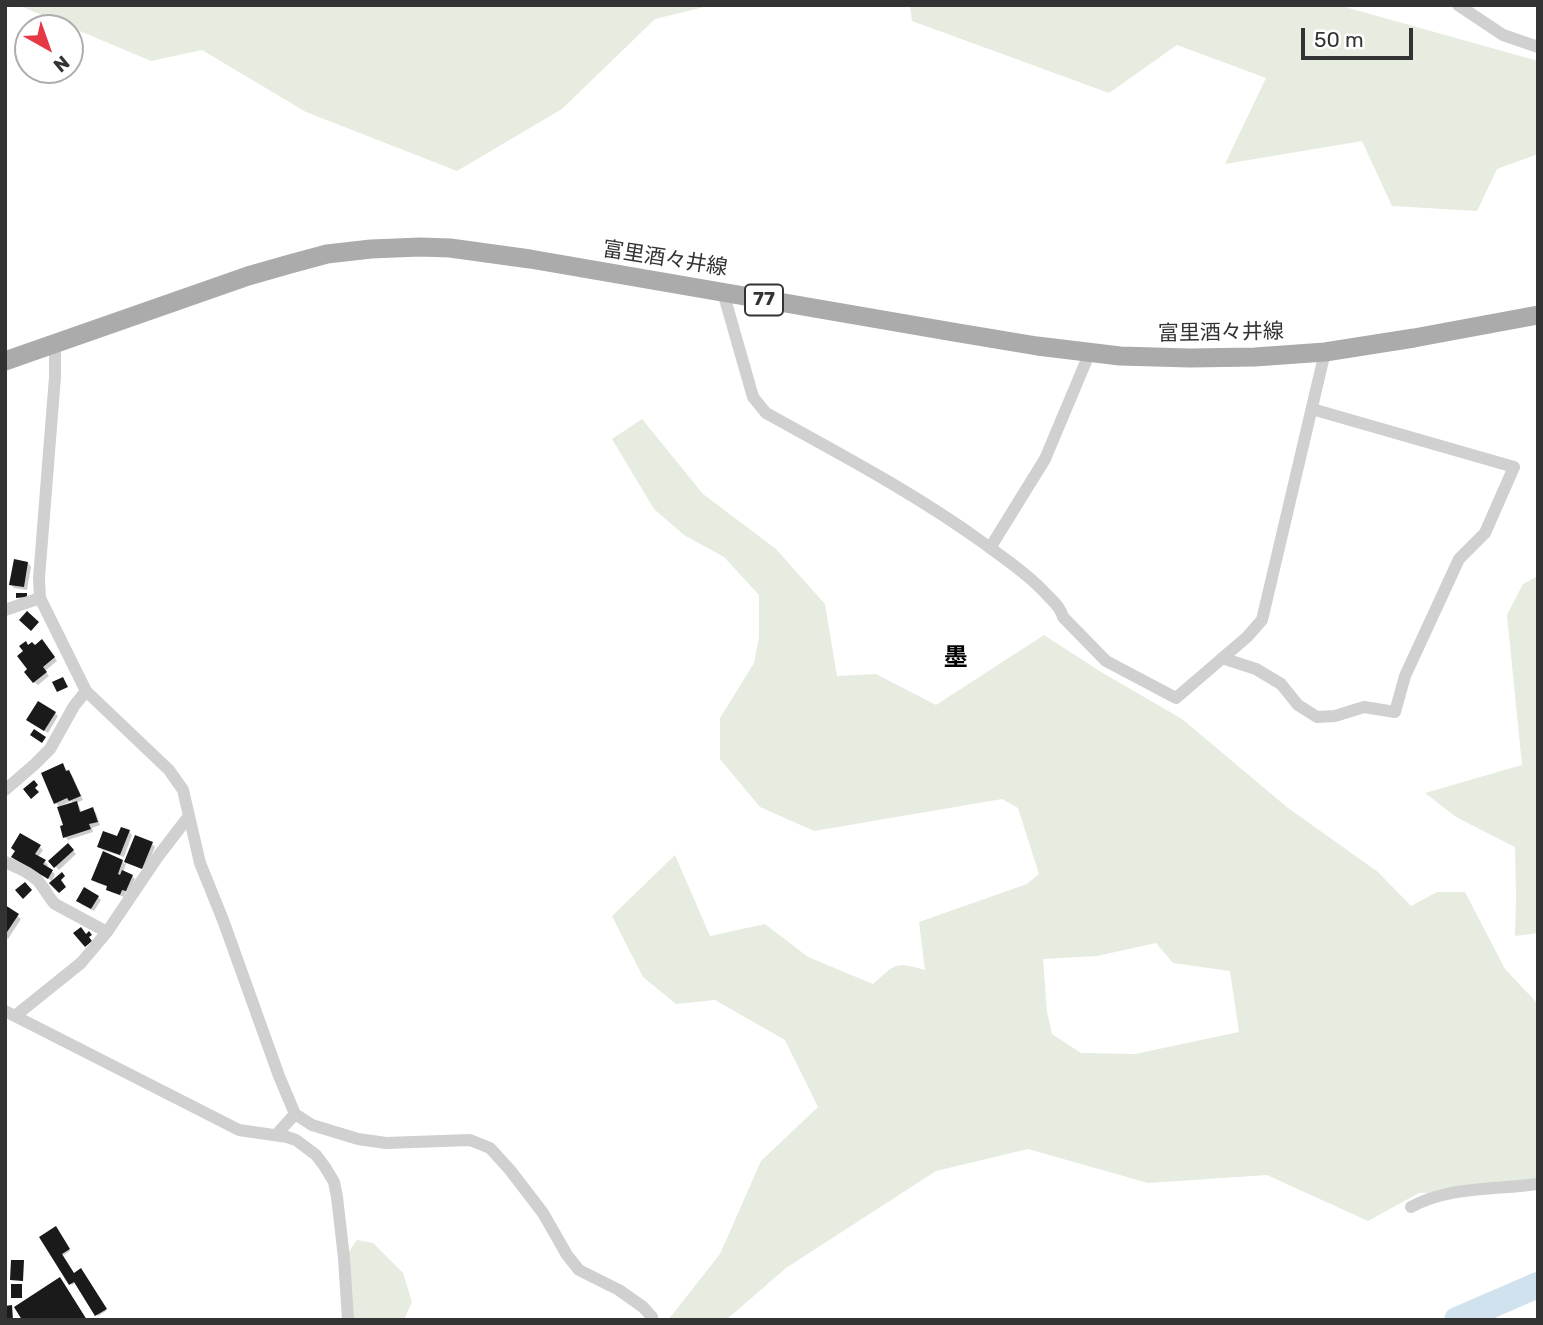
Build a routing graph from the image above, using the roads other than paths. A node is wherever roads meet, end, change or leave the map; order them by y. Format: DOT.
graph roads {
  1 [pos="1458,5"];
  2 [pos="1538,47"];
  3 [pos="723,292"];
  4 [pos="1538,316"];
  5 [pos="55,344"];
  6 [pos="1090,352"];
  7 [pos="1325,352"];
  8 [pos="5,361"];
  9 [pos="1311,409"];
  10 [pos="990,548"];
  11 [pos="40,598"];
  12 [pos="5,610"];
  13 [pos="1222,658"];
  14 [pos="86,691"];
  15 [pos="5,790"];
  16 [pos="189,816"];
  17 [pos="5,862"];
  18 [pos="107,932"];
  19 [pos="10,1014"];
  20 [pos="295,1114"];
  21 [pos="276,1135"];
  22 [pos="1538,1184"];
  23 [pos="1410,1207"];
  24 [pos="348,1320"];
  25 [pos="652,1320"];
  1 -- 2 [label="street"];
  3 -- 5 [label="main road, 富里酒々井線 / 77"];
  3 -- 6 [label="main road, 富里酒々井線 / 77"];
  3 -- 10 [label="street"];
  4 -- 7 [label="main road, 富里酒々井線 / 77"];
  5 -- 8 [label="main road, 富里酒々井線 / 77"];
  5 -- 11 [label="street"];
  6 -- 7 [label="main road, 富里酒々井線 / 77"];
  6 -- 10 [label="street"];
  7 -- 9 [label="street"];
  9 -- 13 [label="street"];
  9 -- 13 [label="street"];
  10 -- 13 [label="street"];
  11 -- 12 [label="street"];
  11 -- 14 [label="street"];
  14 -- 15 [label="street"];
  14 -- 16 [label="street"];
  16 -- 18 [label="street"];
  16 -- 20 [label="street"];
  17 -- 18 [label="street"];
  18 -- 19 [label="street"];
  19 -- 21 [label="street"];
  20 -- 21 [label="street"];
  20 -- 25 [label="street"];
  21 -- 24 [label="street"];
  22 -- 23 [label="street"];
}
